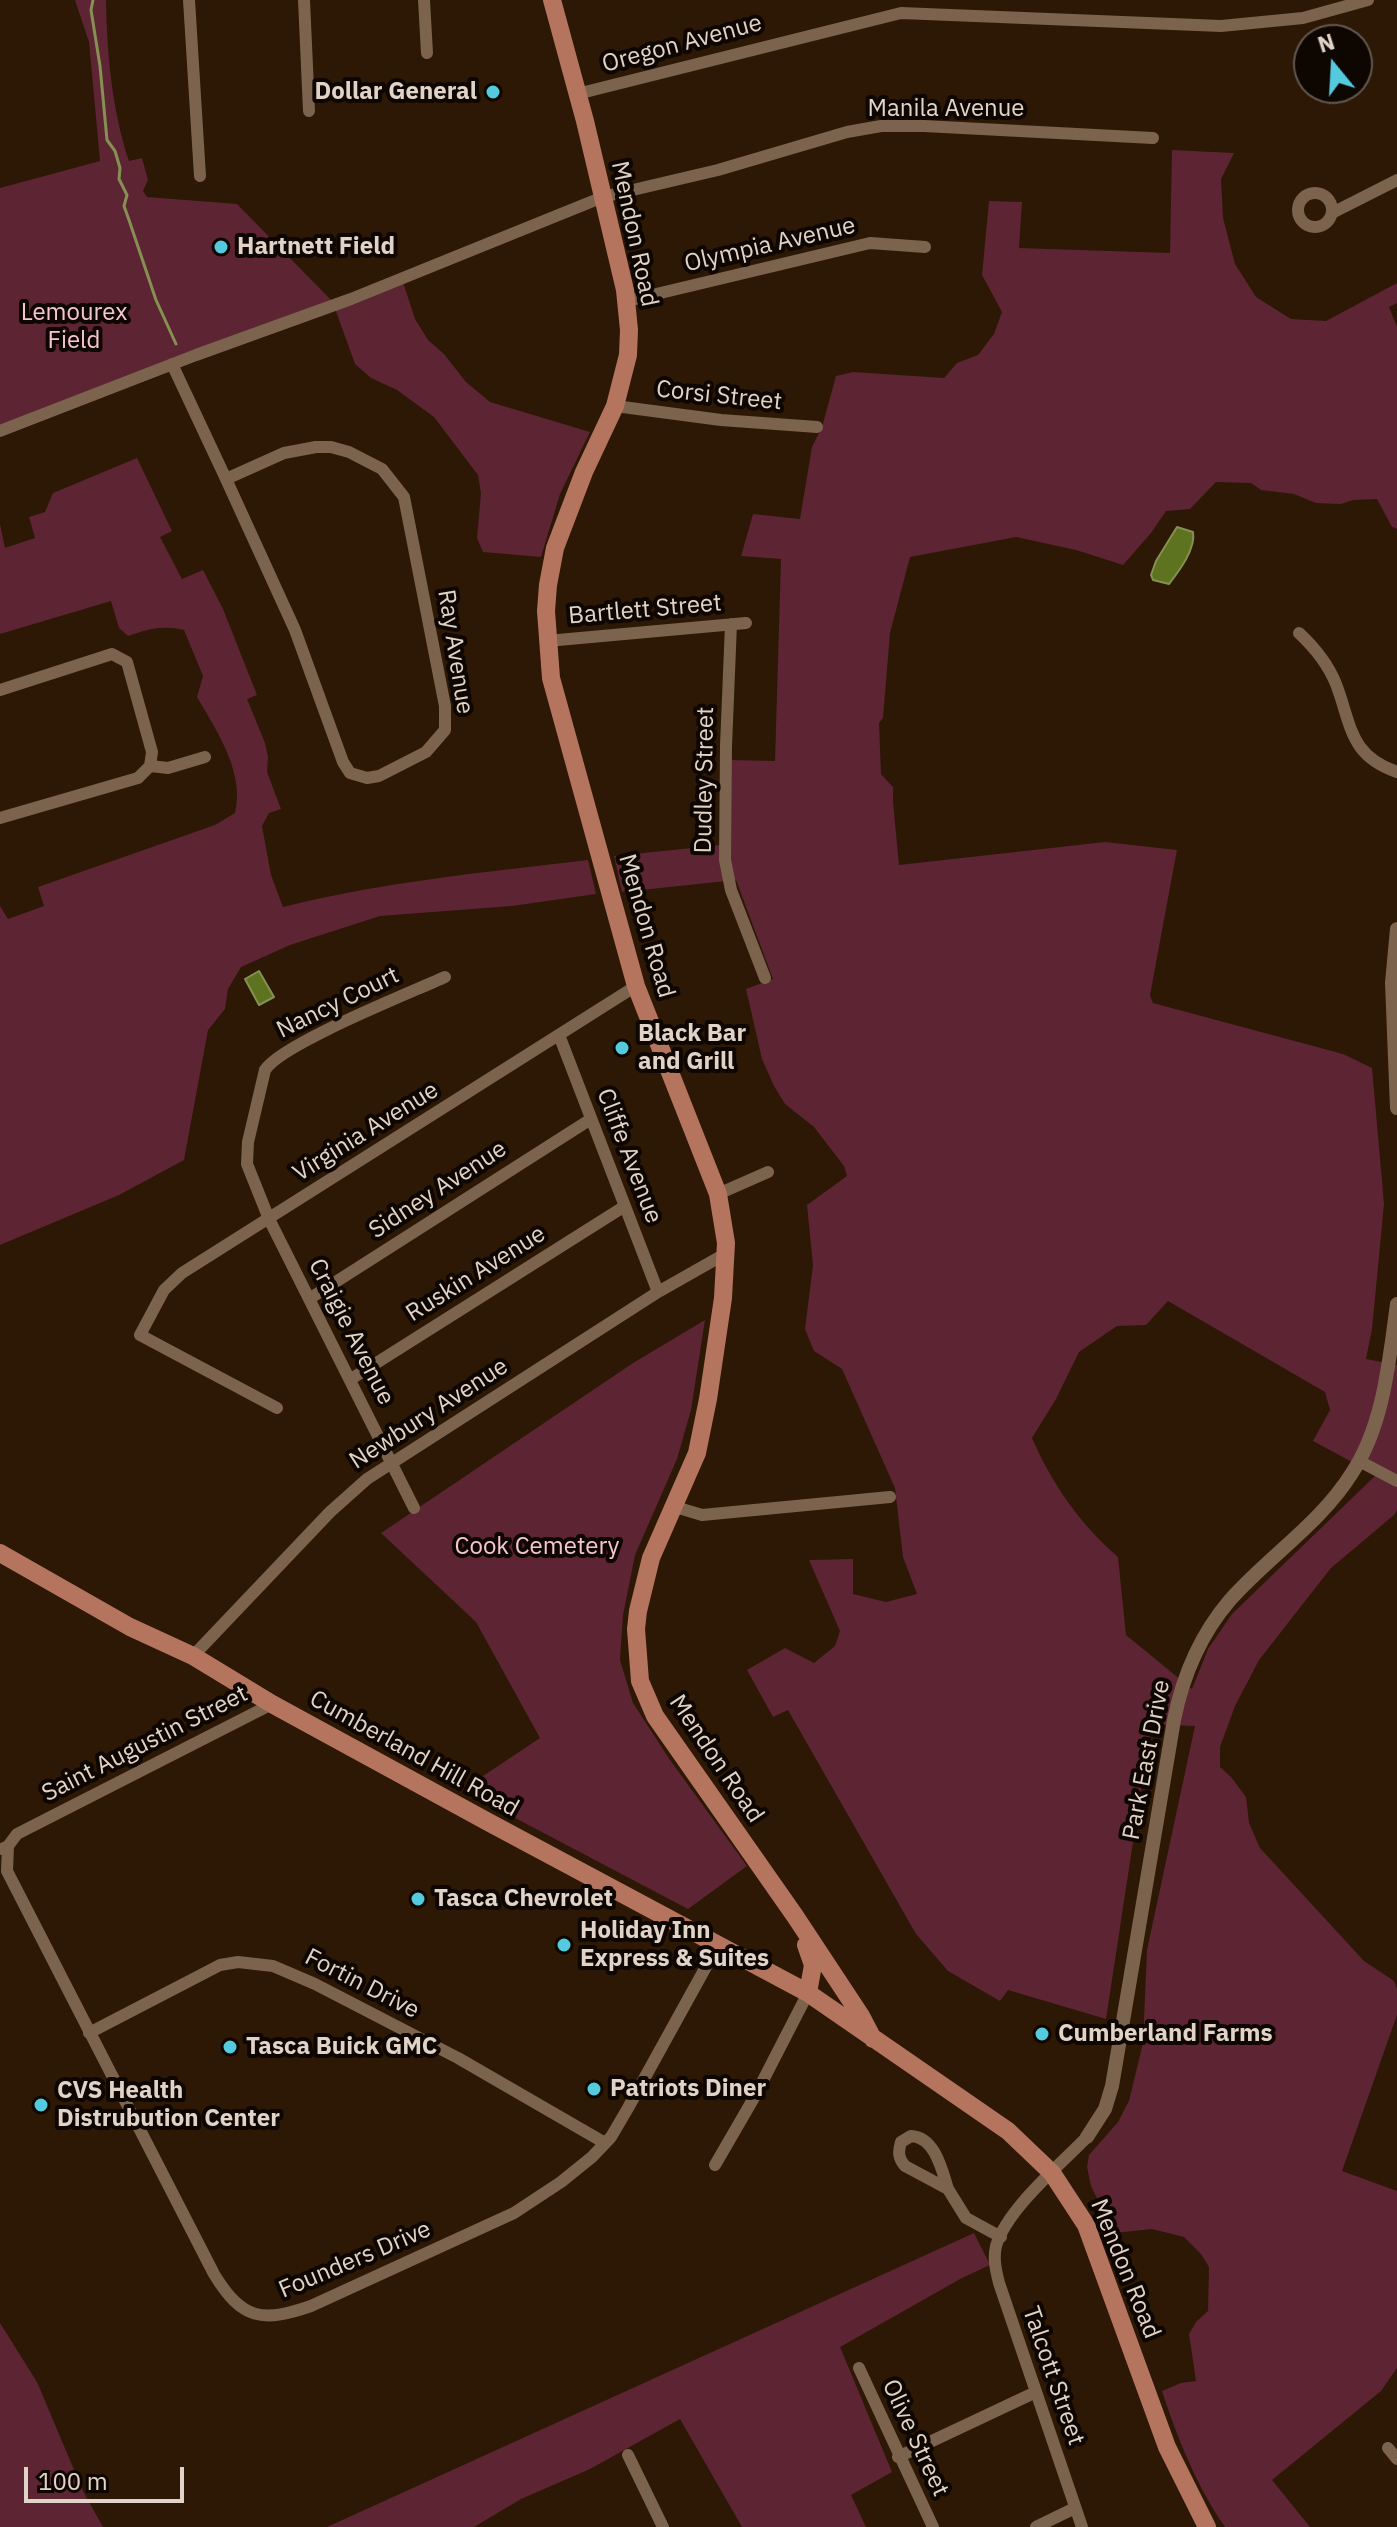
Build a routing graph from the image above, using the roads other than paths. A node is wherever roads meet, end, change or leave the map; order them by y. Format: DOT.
graph roads {
  1 [pos="189,0"];
  2 [pos="304,0"];
  3 [pos="424,0"];
  4 [pos="552,0"];
  5 [pos="1368,0"];
  6 [pos="427,53"];
  7 [pos="577,94"];
  8 [pos="309,111"];
  9 [pos="1153,138"];
  10 [pos="200,176"];
  11 [pos="1397,180"];
  12 [pos="603,197"];
  13 [pos="1334,212"];
  14 [pos="925,247"];
  15 [pos="627,301"];
  16 [pos="172,364"];
  17 [pos="615,406"];
  18 [pos="817,427"];
  19 [pos="0,431"];
  20 [pos="226,479"];
  21 [pos="746,623"];
  22 [pos="731,624"];
  23 [pos="1299,633"];
  24 [pos="547,641"];
  25 [pos="0,690"];
  26 [pos="205,757"];
  27 [pos="150,766"];
  28 [pos="1397,772"];
  29 [pos="0,818"];
  30 [pos="1397,929"];
  31 [pos="445,977"];
  32 [pos="765,978"];
  33 [pos="636,986"];
  34 [pos="559,1035"];
  35 [pos="1397,1108"];
  36 [pos="591,1119"];
  37 [pos="768,1172"];
  38 [pos="718,1194"];
  39 [pos="625,1206"];
  40 [pos="269,1219"];
  41 [pos="725,1254"];
  42 [pos="658,1292"];
  43 [pos="309,1299"];
  44 [pos="1397,1304"];
  45 [pos="351,1379"];
  46 [pos="277,1408"];
  47 [pos="1359,1461"];
  48 [pos="392,1462"];
  49 [pos="1397,1481"];
  50 [pos="890,1497"];
  51 [pos="672,1506"];
  52 [pos="414,1508"];
  53 [pos="0,1553"];
  54 [pos="193,1656"];
  55 [pos="272,1704"];
  56 [pos="4,1848"];
  57 [pos="795,1916"];
  58 [pos="718,1945"];
  59 [pos="825,1963"];
  60 [pos="810,1995"];
  61 [pos="89,2033"];
  62 [pos="873,2039"];
  63 [pos="1087,2137"];
  64 [pos="605,2143"];
  65 [pos="715,2165"];
  66 [pos="1052,2173"];
  67 [pos="948,2189"];
  68 [pos="1001,2237"];
  69 [pos="859,2368"];
  70 [pos="1036,2392"];
  71 [pos="1388,2448"];
  72 [pos="628,2455"];
  73 [pos="898,2457"];
  74 [pos="1397,2459"];
  75 [pos="1075,2508"];
  76 [pos="663,2527"];
  77 [pos="933,2527"];
  78 [pos="1036,2527"];
  79 [pos="1082,2527"];
  80 [pos="1207,2527"];
  1 -- 10 [label="street"];
  2 -- 8 [label="street"];
  3 -- 6 [label="street"];
  4 -- 7 [label="main road, Mendon Road"];
  5 -- 7 [label="street, Oregon Avenue"];
  7 -- 12 [label="main road, Mendon Road"];
  9 -- 12 [label="street, Manila Avenue"];
  11 -- 13 [label="street"];
  12 -- 15 [label="main road, Mendon Road"];
  12 -- 16 [label="street, Manila Avenue"];
  14 -- 15 [label="street, Olympia Avenue"];
  15 -- 17 [label="main road, Mendon Road"];
  16 -- 19 [label="street, Manila Avenue"];
  16 -- 20 [label="street, Ray Avenue"];
  17 -- 18 [label="street, Corsi Street"];
  17 -- 24 [label="main road, Mendon Road"];
  20 -- 20 [label="street, Ray Avenue"];
  21 -- 22 [label="street, Bartlett Street"];
  22 -- 24 [label="street, Bartlett Street"];
  22 -- 32 [label="street, Dudley Street"];
  23 -- 28 [label="street"];
  24 -- 33 [label="main road, Mendon Road"];
  25 -- 27 [label="street"];
  26 -- 27 [label="street"];
  27 -- 29 [label="street"];
  30 -- 35 [label="street"];
  31 -- 40 [label="street, Nancy Court"];
  33 -- 34 [label="street, Virginia Avenue"];
  33 -- 38 [label="main road, Mendon Road"];
  34 -- 36 [label="street, Cliffe Avenue"];
  34 -- 40 [label="street, Virginia Avenue"];
  36 -- 39 [label="street, Cliffe Avenue"];
  36 -- 43 [label="street, Sidney Avenue"];
  37 -- 38 [label="street"];
  38 -- 41 [label="main road, Mendon Road"];
  39 -- 42 [label="street, Cliffe Avenue"];
  39 -- 45 [label="street, Ruskin Avenue"];
  40 -- 43 [label="street, Craigie Avenue"];
  40 -- 46 [label="street, Virginia Avenue"];
  41 -- 42 [label="street, Newbury Avenue"];
  41 -- 51 [label="main road, Mendon Road"];
  42 -- 48 [label="street, Newbury Avenue"];
  43 -- 45 [label="street, Craigie Avenue"];
  44 -- 47 [label="street, Park East Drive"];
  45 -- 48 [label="street, Craigie Avenue"];
  47 -- 49 [label="street"];
  47 -- 63 [label="street, Park East Drive"];
  48 -- 52 [label="street, Craigie Avenue"];
  48 -- 54 [label="street, Newbury Avenue"];
  50 -- 51 [label="street"];
  51 -- 57 [label="main road, Mendon Road"];
  53 -- 54 [label="main road, Cumberland Hill Road"];
  54 -- 55 [label="main road, Cumberland Hill Road"];
  55 -- 56 [label="street, Saint Augustin Street"];
  55 -- 58 [label="main road, Cumberland Hill Road"];
  56 -- 61 [label="street, Founders Drive"];
  57 -- 59 [label="main road, Mendon Road"];
  57 -- 60 [label="main road, Mendon Road"];
  58 -- 60 [label="main road, Cumberland Hill Road"];
  58 -- 64 [label="street, Founders Drive"];
  59 -- 60 [label="main road"];
  59 -- 62 [label="main road, Mendon Road"];
  60 -- 62 [label="main road, Mendon Road"];
  60 -- 65 [label="street"];
  61 -- 64 [label="street, Fortin Drive"];
  61 -- 64 [label="street, Founders Drive"];
  62 -- 66 [label="main road, Mendon Road"];
  63 -- 66 [label="street, Park East Drive"];
  66 -- 68 [label="street, Talcott Street"];
  66 -- 80 [label="main road, Mendon Road"];
  67 -- 67 [label="street"];
  67 -- 68 [label="street"];
  68 -- 70 [label="street, Talcott Street"];
  69 -- 73 [label="street, Olive Street"];
  70 -- 73 [label="street"];
  70 -- 75 [label="street, Talcott Street"];
  71 -- 74 [label="street"];
  72 -- 76 [label="street"];
  73 -- 77 [label="street, Olive Street"];
  75 -- 78 [label="street"];
  75 -- 79 [label="street, Talcott Street"];
}
